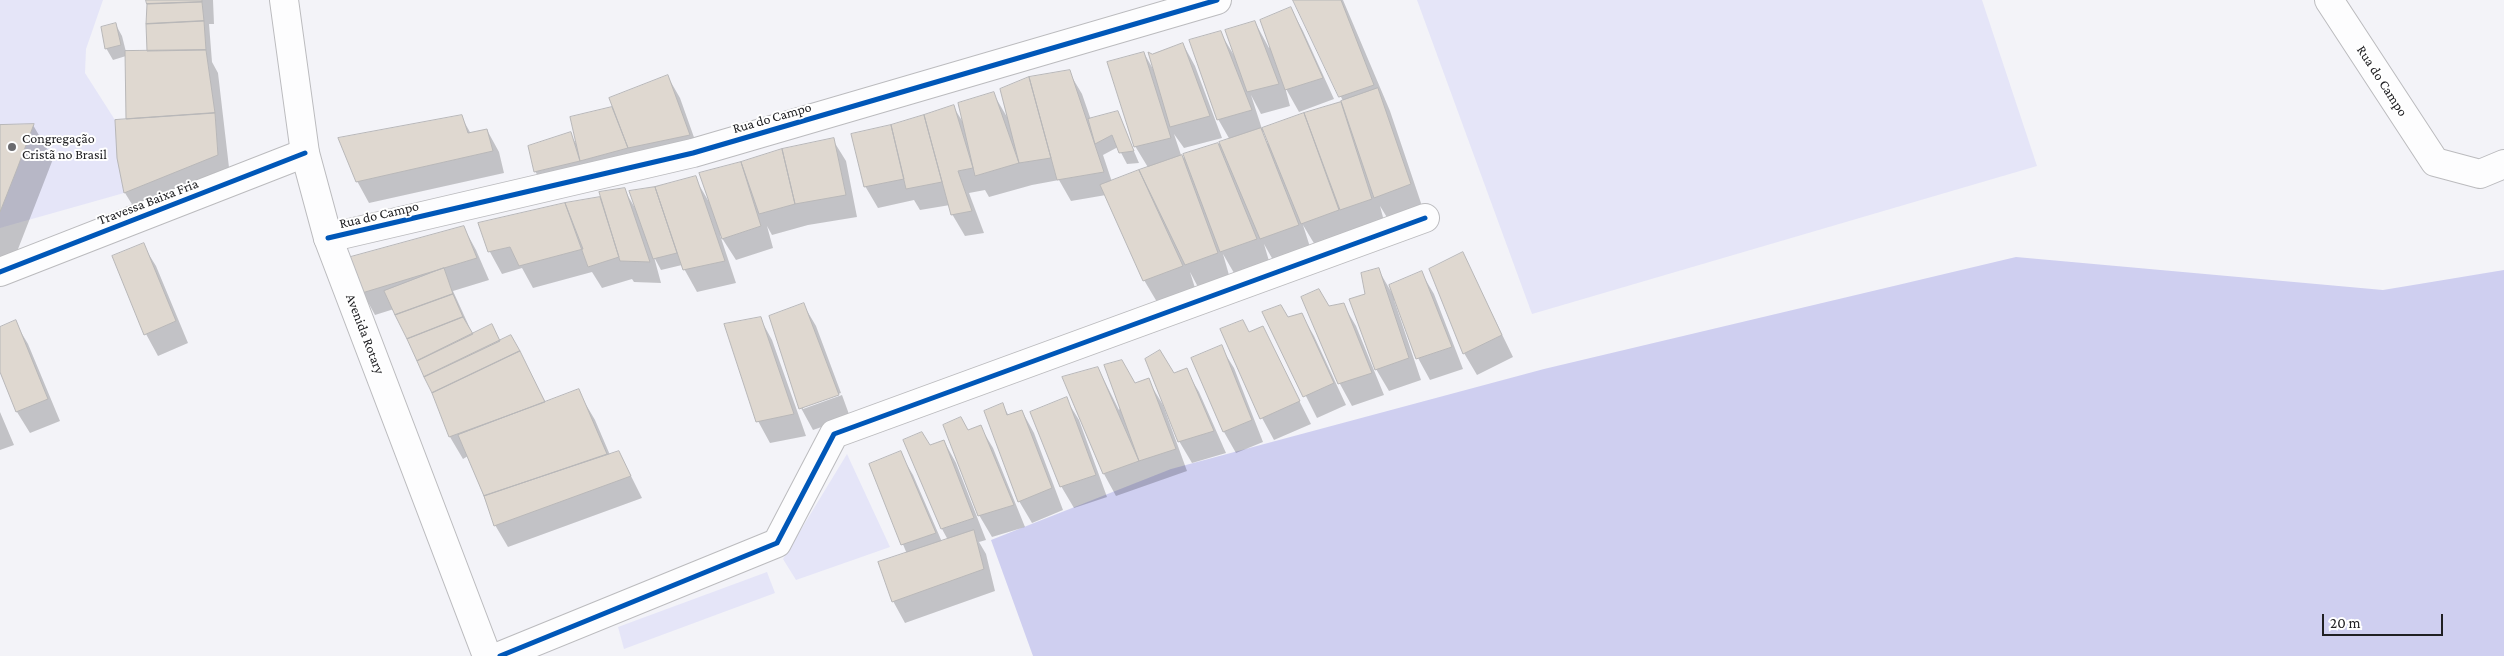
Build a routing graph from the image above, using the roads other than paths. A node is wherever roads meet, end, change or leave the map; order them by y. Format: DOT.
graph roads {
  1 [pos="284,0"];
  2 [pos="1217,0"];
  3 [pos="2330,0"];
  4 [pos="305,153"];
  5 [pos="2504,164"];
  6 [pos="1425,218"];
  7 [pos="328,238"];
  8 [pos="0,272"];
  9 [pos="487,656"];
  10 [pos="500,656"];
  1 -- 4 [label="street, Avenida Rotary"];
  2 -- 7 [label="street, Rua do Campo"];
  3 -- 5 [label="street, Rua do Campo"];
  4 -- 7 [label="street, Avenida Rotary"];
  4 -- 8 [label="street, Travessa Baixa Fria"];
  6 -- 10 [label="street"];
  7 -- 9 [label="street, Avenida Rotary"];
}
